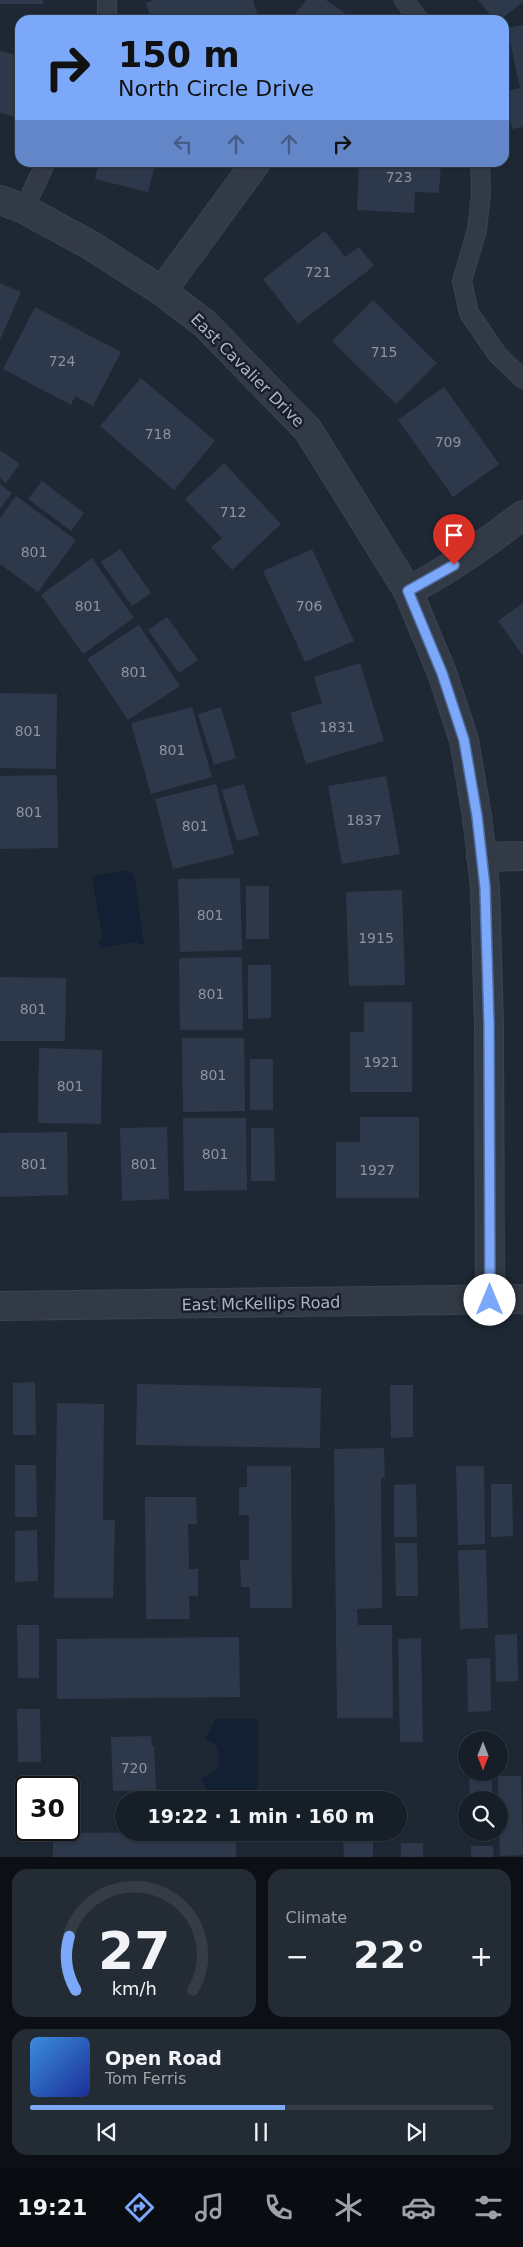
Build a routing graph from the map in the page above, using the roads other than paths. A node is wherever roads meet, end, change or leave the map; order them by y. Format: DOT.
graph roads {
  1 [pos="107,0"];
  2 [pos="404,0"];
  3 [pos="107,15"];
  4 [pos="415,15"];
  5 [pos="42,167"];
  6 [pos="253,167"];
  7 [pos="480,167"];
  8 [pos="12,204"];
  9 [pos="162,291"];
  10 [pos="523,379"];
  11 [pos="523,515"];
  12 [pos="408,591"];
  13 [pos="523,856"];
  14 [pos="481,857"];
  15 [pos="523,1299"];
  16 [pos="490,1300"];
  17 [pos="0,1306"];
  1 -- 3 [label="lane"];
  2 -- 4 [label="lane"];
  5 -- 8 [label="lane"];
  6 -- 9 [label="street"];
  7 -- 10 [label="lane"];
  8 -- 9 [label="street, East Cavalier Drive"];
  9 -- 12 [label="street, East Cavalier Drive"];
  11 -- 12 [label="street"];
  12 -- 14 [label="street, East Cavalier Drive"];
  13 -- 14 [label="street"];
  14 -- 16 [label="street, East Cavalier Drive"];
  15 -- 16 [label="street, East McKellips Road"];
  16 -- 17 [label="street, East McKellips Road"];
}
